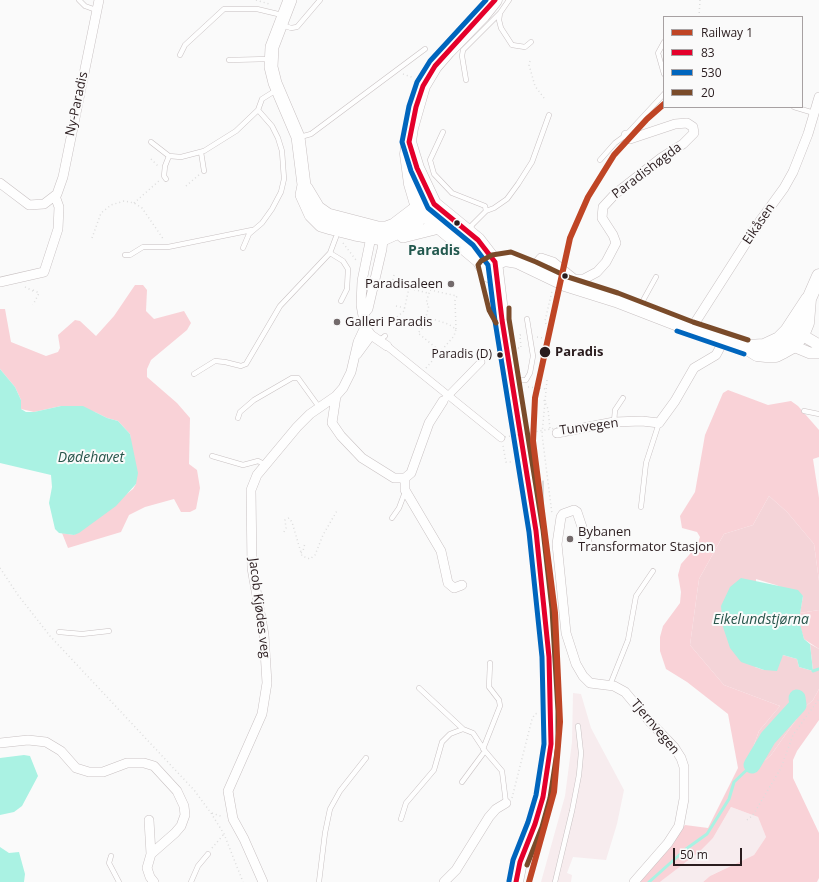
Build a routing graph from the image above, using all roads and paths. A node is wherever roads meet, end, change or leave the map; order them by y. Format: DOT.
graph roads {
  1 [pos="78,0"];
  2 [pos="99,0"];
  3 [pos="290,0"];
  4 [pos="320,0"];
  5 [pos="509,0"];
  6 [pos="700,0"];
  7 [pos="498,6"];
  8 [pos="96,10"];
  9 [pos="699,16"];
  10 [pos="282,20"];
  11 [pos="531,42"];
  12 [pos="663,44"];
  13 [pos="425,48"];
  14 [pos="180,55"];
  15 [pos="271,59"];
  16 [pos="229,60"];
  17 [pos="530,62"];
  18 [pos="663,70"];
  19 [pos="466,80"];
  20 [pos="278,89"];
  21 [pos="663,95"];
  22 [pos="819,97"];
  23 [pos="544,98"];
  24 [pos="797,108"];
  25 [pos="258,110"];
  26 [pos="814,113"];
  27 [pos="549,115"];
  28 [pos="443,132"];
  29 [pos="626,135"];
  30 [pos="298,137"];
  31 [pos="151,142"];
  32 [pos="409,142"];
  33 [pos="201,152"];
  34 [pos="169,156"];
  35 [pos="600,160"];
  36 [pos="204,170"];
  37 [pos="166,179"];
  38 [pos="158,181"];
  39 [pos="0,183"];
  40 [pos="186,186"];
  41 [pos="55,196"];
  42 [pos="134,203"];
  43 [pos="434,204"];
  44 [pos="420,208"];
  45 [pos="486,211"];
  46 [pos="439,227"];
  47 [pos="253,229"];
  48 [pos="470,233"];
  49 [pos="381,235"];
  50 [pos="336,237"];
  51 [pos="92,238"];
  52 [pos="168,247"];
  53 [pos="243,248"];
  54 [pos="330,253"];
  55 [pos="125,255"];
  56 [pos="490,265"];
  57 [pos="533,268"];
  58 [pos="394,275"];
  59 [pos="819,276"];
  60 [pos="656,278"];
  61 [pos="0,282"];
  62 [pos="392,284"];
  63 [pos="21,285"];
  64 [pos="380,286"];
  65 [pos="410,288"];
  66 [pos="552,290"];
  67 [pos="428,293"];
  68 [pos="808,299"];
  69 [pos="341,301"];
  70 [pos="33,305"];
  71 [pos="396,306"];
  72 [pos="405,308"];
  73 [pos="639,308"];
  74 [pos="397,317"];
  75 [pos="428,318"];
  76 [pos="527,319"];
  77 [pos="546,324"];
  78 [pos="456,329"];
  79 [pos="691,329"];
  80 [pos="368,331"];
  81 [pos="787,331"];
  82 [pos="520,335"];
  83 [pos="802,335"];
  84 [pos="724,340"];
  85 [pos="384,341"];
  86 [pos="819,345"];
  87 [pos="793,346"];
  88 [pos="746,347"];
  89 [pos="518,348"];
  90 [pos="441,352"];
  91 [pos="819,353"];
  92 [pos="481,362"];
  93 [pos="421,373"];
  94 [pos="194,374"];
  95 [pos="547,380"];
  96 [pos="512,382"];
  97 [pos="533,386"];
  98 [pos="546,389"];
  99 [pos="336,396"];
  100 [pos="446,398"];
  101 [pos="623,398"];
  102 [pos="544,400"];
  103 [pos="319,406"];
  104 [pos="804,411"];
  105 [pos="819,414"];
  106 [pos="238,418"];
  107 [pos="614,422"];
  108 [pos="659,423"];
  109 [pos="559,430"];
  110 [pos="503,438"];
  111 [pos="212,456"];
  112 [pos="518,461"];
  113 [pos="266,465"];
  114 [pos="405,478"];
  115 [pos="406,490"];
  116 [pos="641,507"];
  117 [pos="338,509"];
  118 [pos="552,517"];
  119 [pos="392,518"];
  120 [pos="284,532"];
  121 [pos="305,542"];
  122 [pos="588,545"];
  123 [pos="301,554"];
  124 [pos="0,568"];
  125 [pos="653,571"];
  126 [pos="462,585"];
  127 [pos="109,631"];
  128 [pos="59,632"];
  129 [pos="490,663"];
  130 [pos="610,685"];
  131 [pos="419,688"];
  132 [pos="819,698"];
  133 [pos="543,712"];
  134 [pos="578,726"];
  135 [pos="463,728"];
  136 [pos="0,743"];
  137 [pos="484,750"];
  138 [pos="366,758"];
  139 [pos="462,782"];
  140 [pos="506,803"];
  141 [pos="211,812"];
  142 [pos="402,818"];
  143 [pos="233,819"];
  144 [pos="149,820"];
  145 [pos="747,820"];
  146 [pos="224,834"];
  147 [pos="150,854"];
  148 [pos="208,854"];
  149 [pos="111,856"];
  150 [pos="520,862"];
  151 [pos="118,882"];
  152 [pos="154,882"];
  153 [pos="192,882"];
  154 [pos="243,882"];
  155 [pos="263,882"];
  156 [pos="318,882"];
  157 [pos="444,882"];
  158 [pos="506,882"];
  159 [pos="516,882"];
  160 [pos="555,882"];
  161 [pos="634,882"];
  1 -- 8 [label="lane"];
  2 -- 8 [label="street, Ny-Paradis"];
  3 -- 10 [label="main road"];
  4 -- 10 [label="lane"];
  5 -- 7 [label="lane"];
  6 -- 9 [label="path"];
  7 -- 11 [label="lane"];
  7 -- 19 [label="lane"];
  7 -- 32 [label="main road"];
  8 -- 41 [label="street, Ny-Paradis"];
  10 -- 14 [label="lane"];
  10 -- 15 [label="main road"];
  12 -- 18 [label="lane"];
  13 -- 30 [label="lane"];
  15 -- 16 [label="lane"];
  15 -- 20 [label="main road"];
  17 -- 23 [label="path"];
  20 -- 25 [label="lane"];
  20 -- 30 [label="main road"];
  21 -- 29 [label="lane"];
  22 -- 26 [label="street, Eikåsen"];
  24 -- 26 [label="lane"];
  25 -- 33 [label="lane"];
  25 -- 47 [label="lane"];
  26 -- 79 [label="street, Eikåsen"];
  27 -- 45 [label="lane"];
  28 -- 45 [label="lane"];
  29 -- 35 [label="lane"];
  29 -- 57 [label="street, Paradishøgda"];
  30 -- 49 [label="main road"];
  31 -- 34 [label="lane"];
  32 -- 43 [label="main road"];
  32 -- 44 [label="main road"];
  33 -- 34 [label="lane"];
  33 -- 36 [label="lane"];
  34 -- 37 [label="lane"];
  36 -- 40 [label="path"];
  38 -- 42 [label="path"];
  39 -- 41 [label="street"];
  41 -- 61 [label="street"];
  42 -- 51 [label="path"];
  42 -- 52 [label="path"];
  43 -- 44 [label="main road"];
  43 -- 48 [label="main road"];
  44 -- 46 [label="main road"];
  44 -- 49 [label="main road"];
  45 -- 48 [label="lane"];
  46 -- 49 [label="main road"];
  46 -- 56 [label="main road"];
  47 -- 52 [label="lane"];
  47 -- 53 [label="lane"];
  48 -- 56 [label="main road"];
  49 -- 80 [label="street"];
  50 -- 54 [label="lane"];
  52 -- 55 [label="lane"];
  54 -- 69 [label="lane"];
  54 -- 94 [label="lane"];
  56 -- 57 [label="main road"];
  56 -- 96 [label="main road"];
  57 -- 73 [label="main road"];
  58 -- 62 [label="path"];
  59 -- 68 [label="main road"];
  60 -- 73 [label="lane"];
  62 -- 64 [label="path"];
  62 -- 65 [label="path"];
  63 -- 70 [label="path"];
  65 -- 67 [label="path"];
  65 -- 72 [label="path"];
  66 -- 77 [label="path"];
  67 -- 75 [label="path"];
  67 -- 78 [label="path"];
  68 -- 81 [label="main road"];
  68 -- 83 [label="main road"];
  71 -- 72 [label="path"];
  72 -- 74 [label="path"];
  73 -- 79 [label="main road"];
  75 -- 78 [label="path"];
  75 -- 90 [label="path"];
  76 -- 96 [label="lane"];
  78 -- 90 [label="path"];
  79 -- 84 [label="main road"];
  80 -- 85 [label="street"];
  80 -- 99 [label="street, Jacob Kjødes veg"];
  81 -- 83 [label="street"];
  81 -- 87 [label="street"];
  81 -- 88 [label="main road"];
  82 -- 89 [label="path"];
  83 -- 86 [label="street"];
  83 -- 87 [label="main road"];
  84 -- 88 [label="main road"];
  84 -- 108 [label="street"];
  85 -- 93 [label="street"];
  87 -- 88 [label="main road"];
  87 -- 91 [label="street"];
  90 -- 93 [label="path"];
  92 -- 100 [label="street"];
  93 -- 100 [label="street"];
  95 -- 98 [label="path"];
  96 -- 150 [label="main road"];
  97 -- 98 [label="path"];
  98 -- 102 [label="path"];
  99 -- 103 [label="street, Jacob Kjødes veg"];
  99 -- 114 [label="street"];
  100 -- 110 [label="street"];
  100 -- 114 [label="street"];
  101 -- 107 [label="lane"];
  102 -- 109 [label="path, Tunvegen"];
  102 -- 118 [label="path"];
  103 -- 106 [label="lane"];
  103 -- 113 [label="street, Jacob Kjødes veg"];
  104 -- 105 [label="lane"];
  107 -- 108 [label="street, Tunvegen"];
  107 -- 109 [label="street, Tunvegen"];
  108 -- 116 [label="lane"];
  109 -- 110 [label="path, bridge"];
  110 -- 112 [label="path"];
  111 -- 113 [label="lane"];
  113 -- 143 [label="street, Jacob Kjødes veg"];
  114 -- 115 [label="street"];
  115 -- 119 [label="lane"];
  115 -- 126 [label="street"];
  117 -- 123 [label="path"];
  120 -- 123 [label="path"];
  121 -- 123 [label="path"];
  122 -- 130 [label="street, Tjernvegen"];
  124 -- 141 [label="path"];
  125 -- 130 [label="lane"];
  127 -- 128 [label="lane"];
  129 -- 137 [label="lane"];
  130 -- 161 [label="street, Tjernvegen"];
  131 -- 135 [label="lane"];
  132 -- 145 [label="path"];
  133 -- 140 [label="path"];
  134 -- 160 [label="lane"];
  135 -- 137 [label="lane"];
  135 -- 142 [label="lane"];
  136 -- 147 [label="street"];
  137 -- 139 [label="lane"];
  137 -- 140 [label="lane"];
  138 -- 156 [label="lane"];
  140 -- 157 [label="street"];
  141 -- 143 [label="path"];
  141 -- 146 [label="path"];
  143 -- 155 [label="street, Jacob Kjødes veg"];
  144 -- 147 [label="street"];
  146 -- 148 [label="path"];
  146 -- 154 [label="path"];
  147 -- 152 [label="street"];
  148 -- 153 [label="lane"];
  149 -- 151 [label="lane"];
  150 -- 158 [label="main road"];
  150 -- 159 [label="main road"];
}
